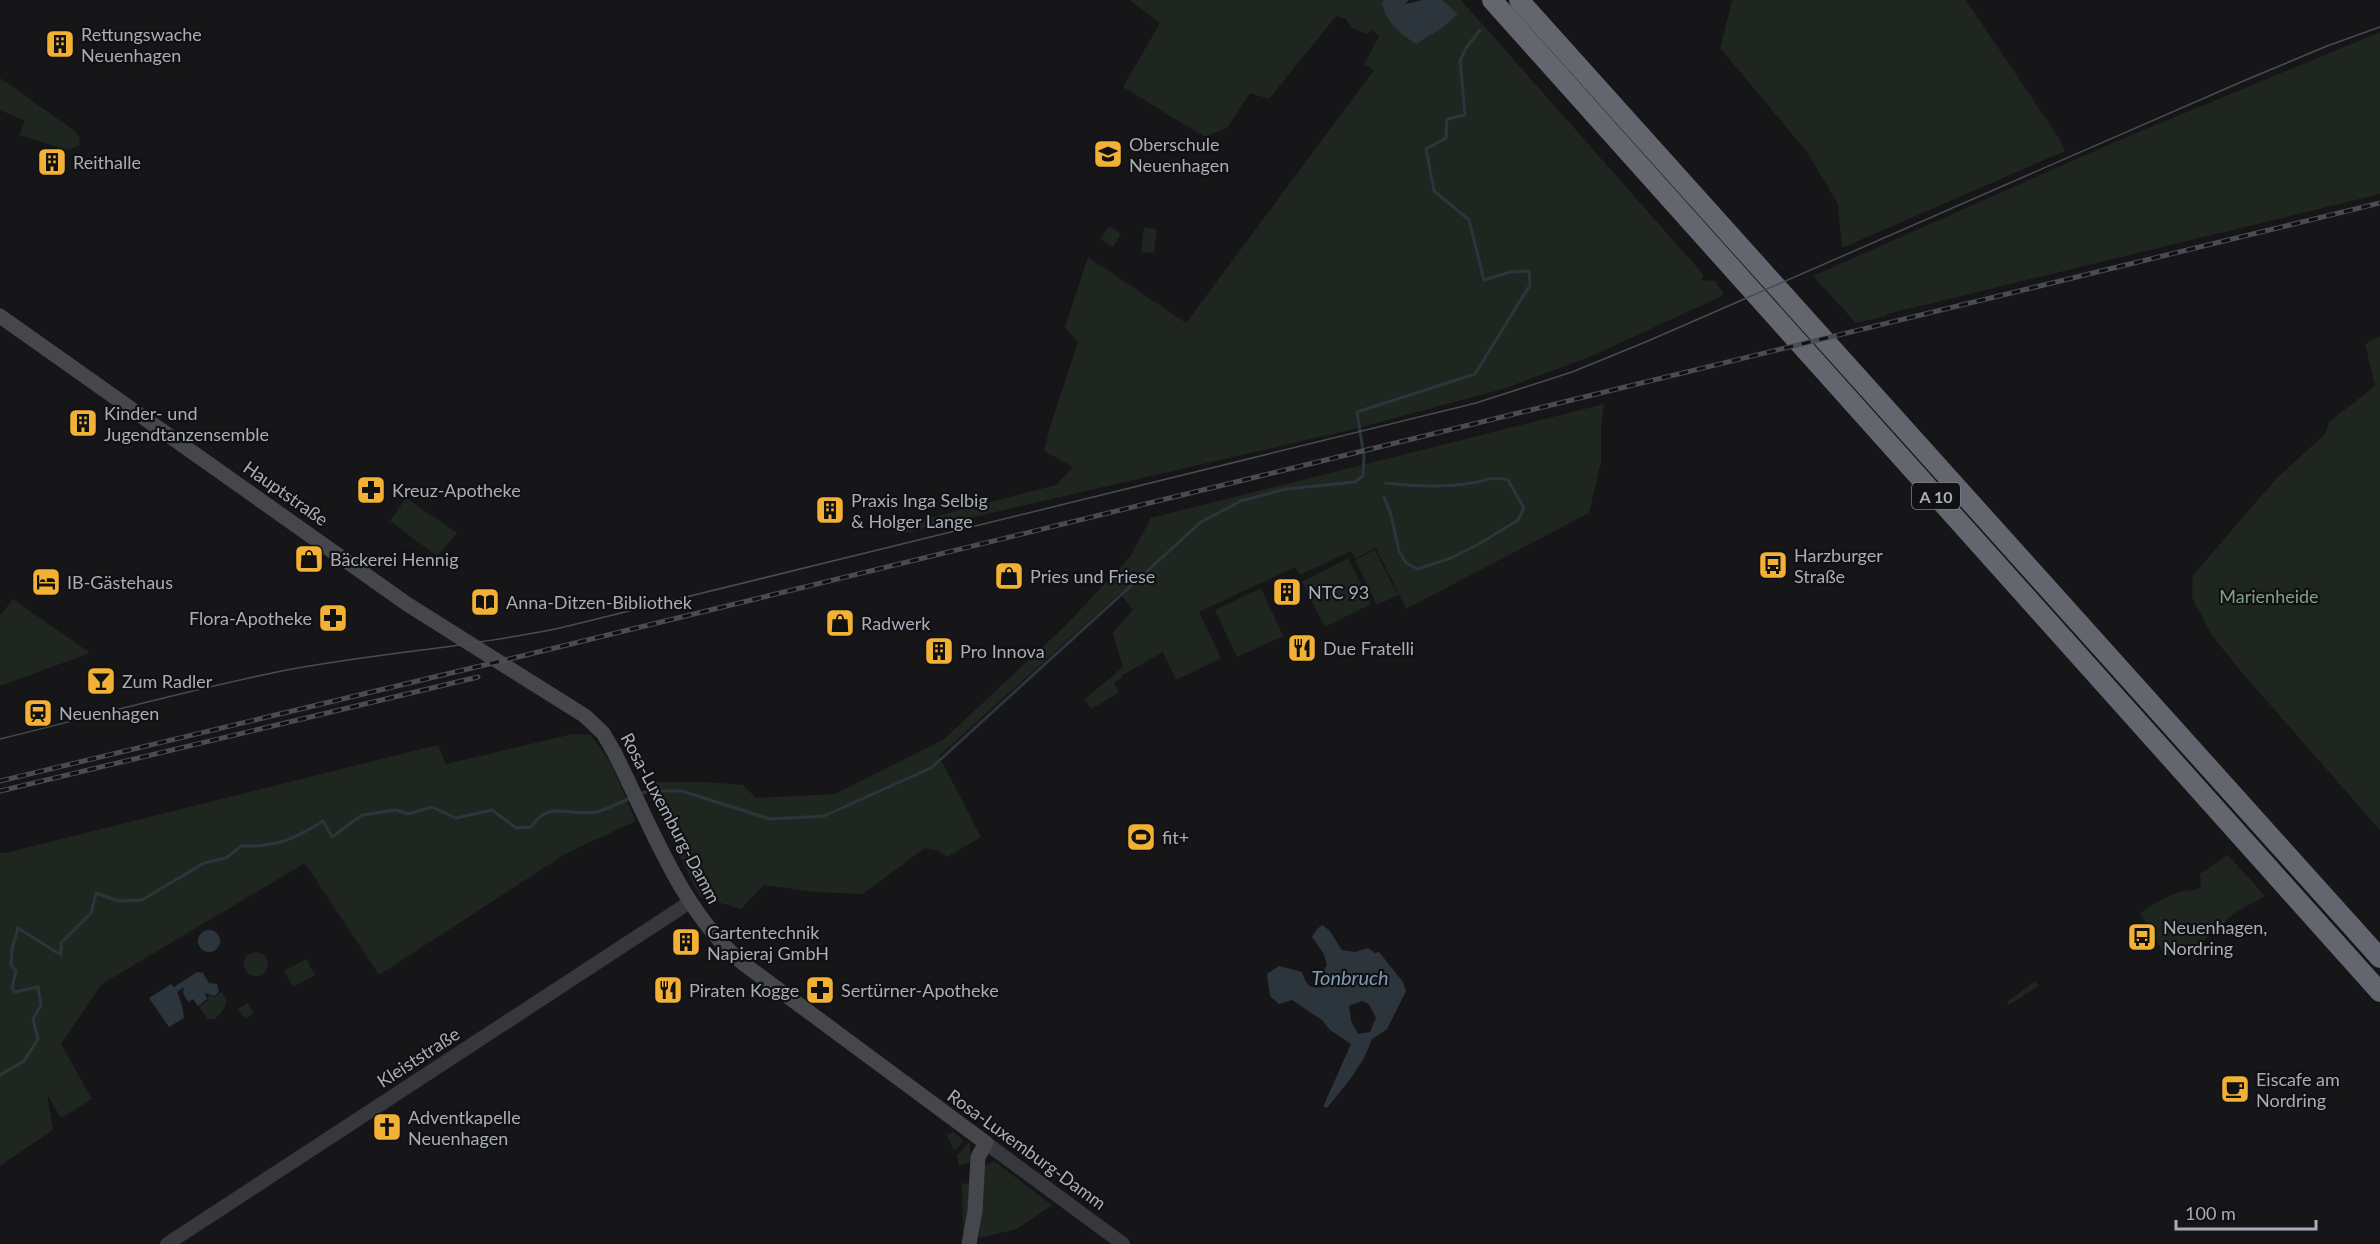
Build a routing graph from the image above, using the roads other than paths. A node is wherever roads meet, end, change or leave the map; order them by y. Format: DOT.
graph roads {
  1 [pos="1492,0"];
  2 [pos="1520,0"];
  3 [pos="0,316"];
  4 [pos="462,639"];
  5 [pos="690,902"];
  6 [pos="2380,958"];
  7 [pos="2380,992"];
  8 [pos="986,1143"];
  9 [pos="167,1244"];
  10 [pos="969,1244"];
  11 [pos="1123,1244"];
  1 -- 7 [label="highway, A 10"];
  2 -- 6 [label="highway, A 10"];
  3 -- 4 [label="main road, Hauptstraße"];
  4 -- 5 [label="main road, Rosa-Luxemburg-Damm"];
  5 -- 8 [label="main road, Rosa-Luxemburg-Damm"];
  5 -- 9 [label="street, Kleiststraße"];
  8 -- 10 [label="main road"];
  8 -- 11 [label="street, Rosa-Luxemburg-Damm"];
}
